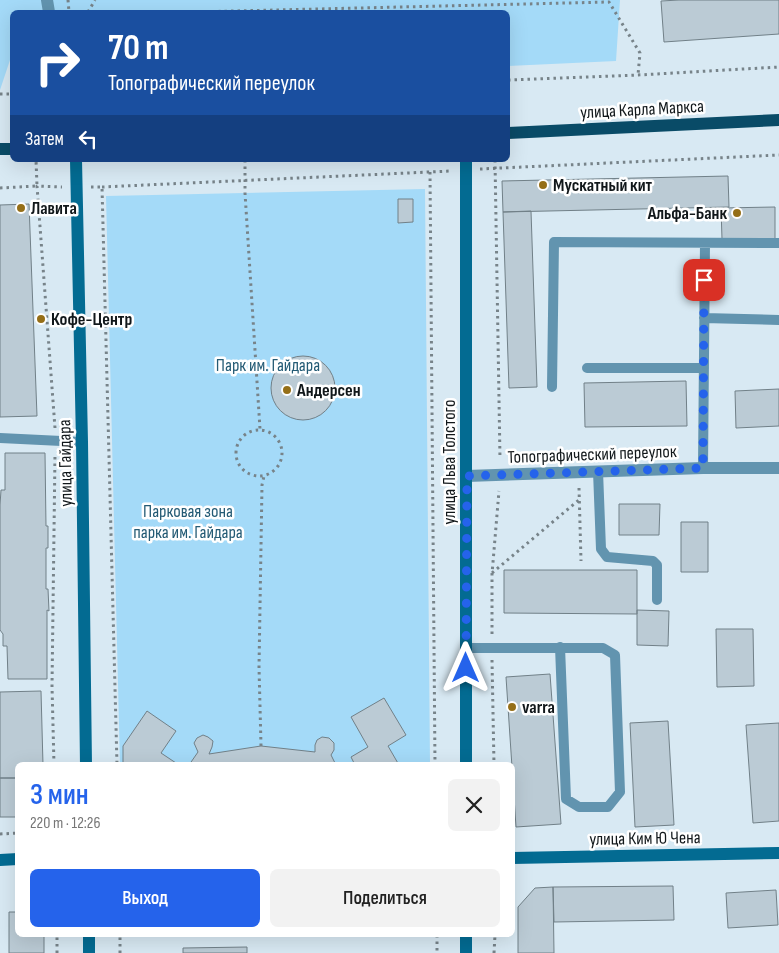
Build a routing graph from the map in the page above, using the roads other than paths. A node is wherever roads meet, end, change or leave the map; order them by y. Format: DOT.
graph roads {
  1 [pos="779,120"];
  2 [pos="510,133"];
  3 [pos="76,162"];
  4 [pos="466,165"];
  5 [pos="704,243"];
  6 [pos="779,243"];
  7 [pos="704,318"];
  8 [pos="779,320"];
  9 [pos="587,368"];
  10 [pos="704,368"];
  11 [pos="552,387"];
  12 [pos="0,438"];
  13 [pos="82,442"];
  14 [pos="703,468"];
  15 [pos="779,468"];
  16 [pos="598,471"];
  17 [pos="467,476"];
  18 [pos="657,600"];
  19 [pos="466,648"];
  20 [pos="560,648"];
  21 [pos="86,762"];
  22 [pos="466,762"];
  23 [pos="779,853"];
  24 [pos="515,858"];
  25 [pos="15,859"];
  26 [pos="0,860"];
  27 [pos="89,937"];
  28 [pos="466,937"];
  29 [pos="89,953"];
  30 [pos="466,953"];
  1 -- 2 [label="main road, улица Карла Маркса"];
  3 -- 13 [label="street, улица Гайдара"];
  4 -- 17 [label="street, улица Льва Толстого"];
  5 -- 6 [label="lane"];
  5 -- 7 [label="lane"];
  5 -- 11 [label="lane"];
  7 -- 8 [label="lane"];
  7 -- 10 [label="lane"];
  9 -- 10 [label="lane"];
  10 -- 14 [label="lane"];
  12 -- 13 [label="lane"];
  13 -- 21 [label="street, улица Гайдара"];
  14 -- 15 [label="street, Топографический переулок"];
  14 -- 16 [label="street, Топографический переулок"];
  16 -- 17 [label="street, Топографический переулок"];
  16 -- 18 [label="lane"];
  17 -- 19 [label="street, улица Льва Толстого"];
  19 -- 20 [label="lane"];
  19 -- 22 [label="street, улица Льва Толстого"];
  20 -- 20 [label="lane"];
  23 -- 24 [label="street, улица Ким Ю Чена"];
  25 -- 26 [label="street"];
  27 -- 29 [label="street"];
  28 -- 30 [label="street"];
}
